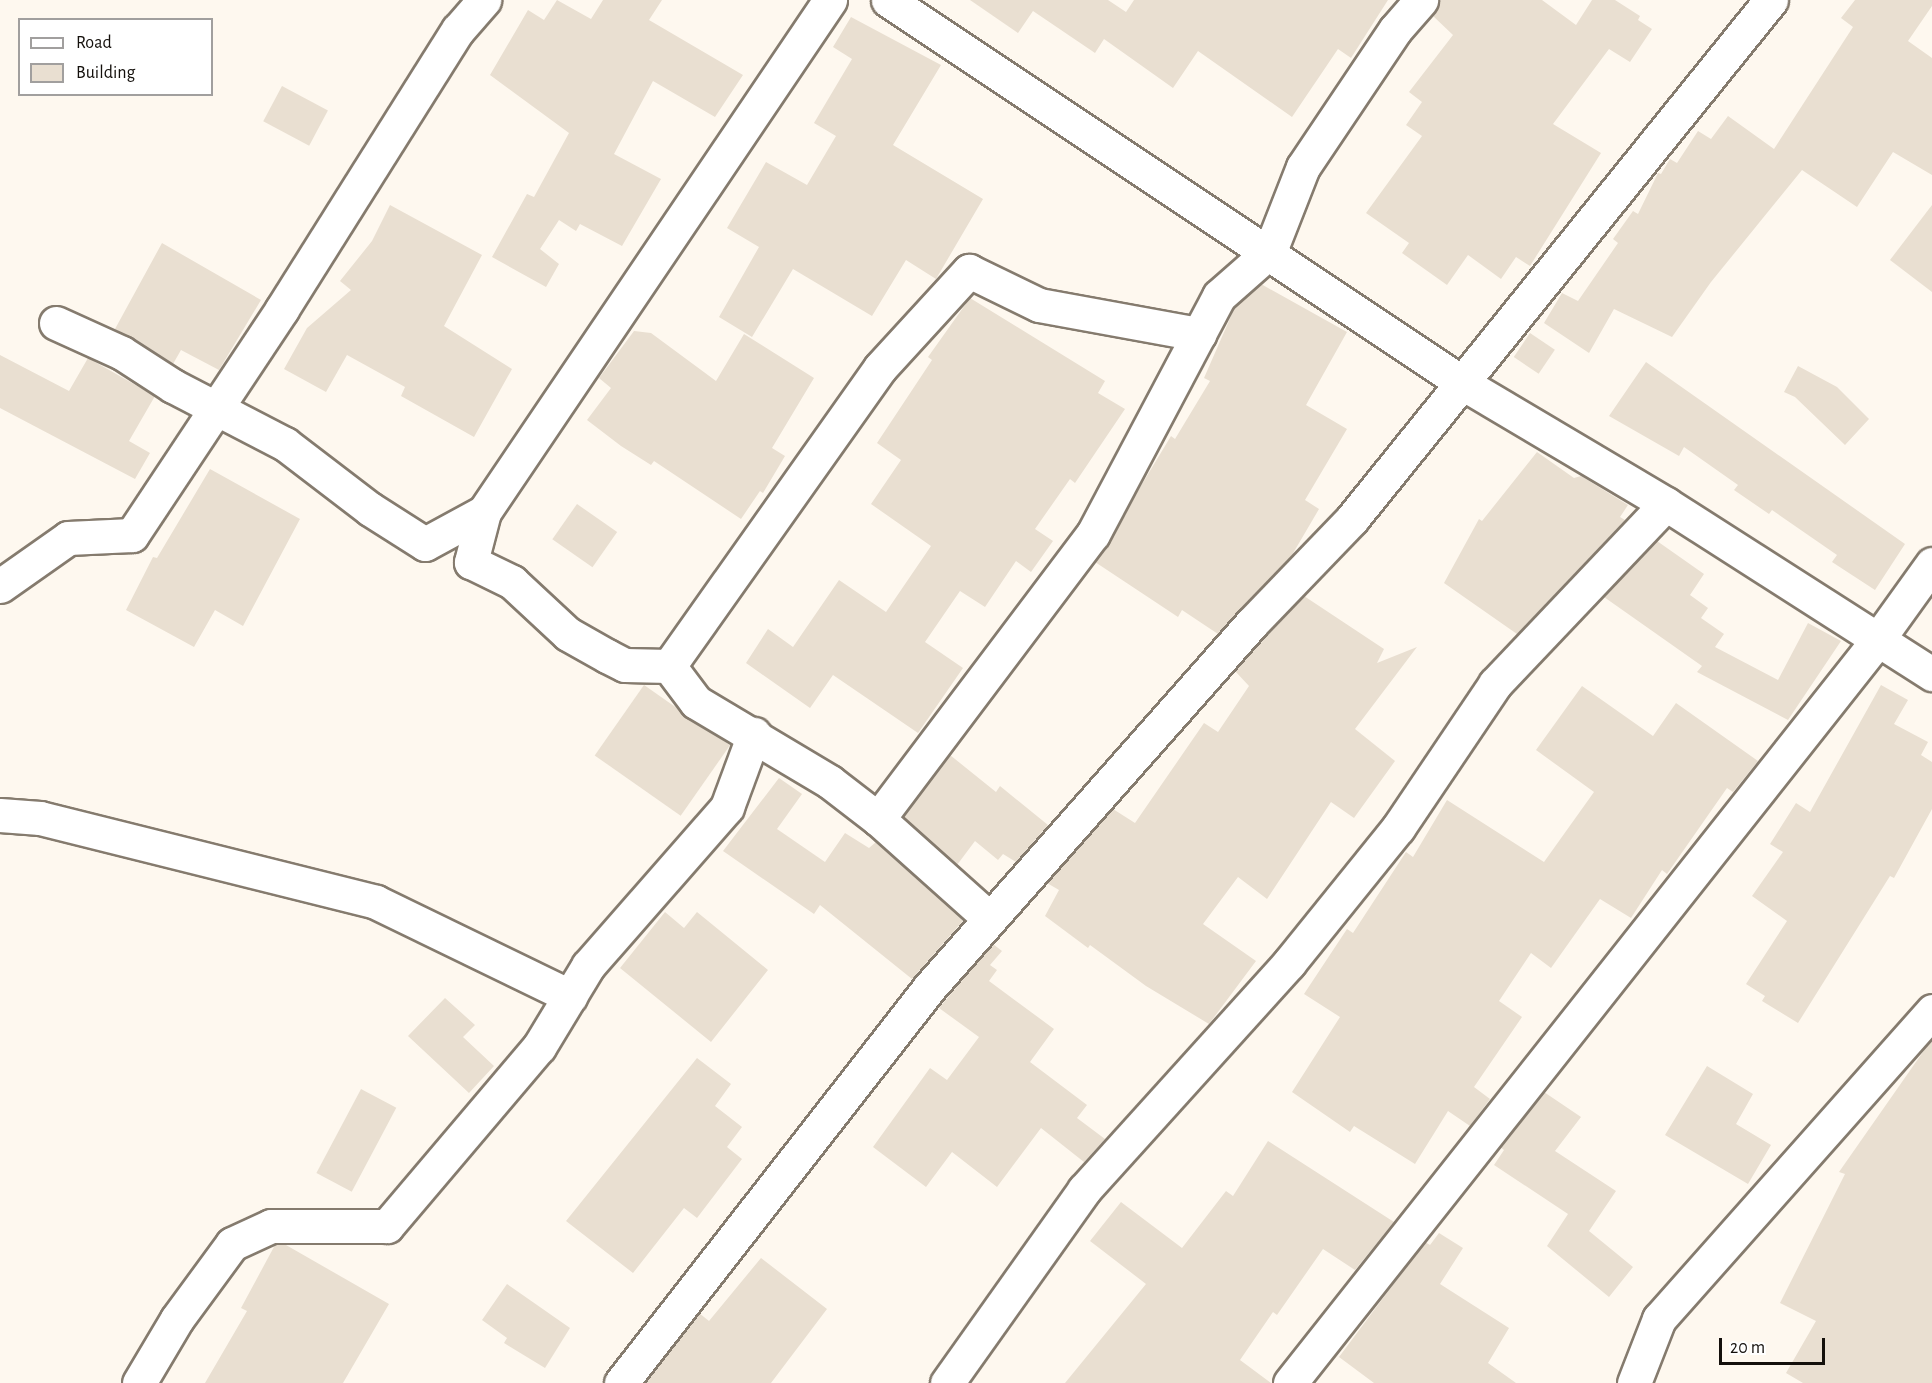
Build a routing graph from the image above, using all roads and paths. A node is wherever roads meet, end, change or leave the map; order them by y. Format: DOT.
graph roads {
  1 [pos="484,0"];
  2 [pos="830,0"];
  3 [pos="888,0"];
  4 [pos="1421,0"];
  5 [pos="1771,0"];
  6 [pos="1270,251"];
  7 [pos="56,323"];
  8 [pos="1199,334"];
  9 [pos="1464,384"];
  10 [pos="216,409"];
  11 [pos="1666,504"];
  12 [pos="484,512"];
  13 [pos="1932,564"];
  14 [pos="0,586"];
  15 [pos="1876,642"];
  16 [pos="669,666"];
  17 [pos="1932,674"];
  18 [pos="754,734"];
  19 [pos="0,815"];
  20 [pos="878,819"];
  21 [pos="990,919"];
  22 [pos="570,996"];
  23 [pos="1932,1011"];
  24 [pos="139,1383"];
  25 [pos="621,1383"];
  26 [pos="947,1383"];
  27 [pos="1290,1383"];
  28 [pos="1634,1383"];
  1 -- 10 [label="street"];
  2 -- 12 [label="street"];
  3 -- 6 [label="street"];
  4 -- 6 [label="street"];
  5 -- 9 [label="street"];
  6 -- 8 [label="street"];
  6 -- 9 [label="street"];
  7 -- 10 [label="street"];
  8 -- 16 [label="street"];
  8 -- 20 [label="street"];
  9 -- 11 [label="street"];
  9 -- 21 [label="street"];
  10 -- 12 [label="street"];
  10 -- 14 [label="street"];
  11 -- 15 [label="street"];
  11 -- 26 [label="street"];
  12 -- 16 [label="street"];
  13 -- 15 [label="street"];
  15 -- 17 [label="street"];
  15 -- 27 [label="street"];
  16 -- 18 [label="street"];
  18 -- 20 [label="street"];
  18 -- 22 [label="street"];
  19 -- 22 [label="street"];
  20 -- 21 [label="street"];
  21 -- 25 [label="street"];
  22 -- 24 [label="street"];
  23 -- 28 [label="street"];
}
